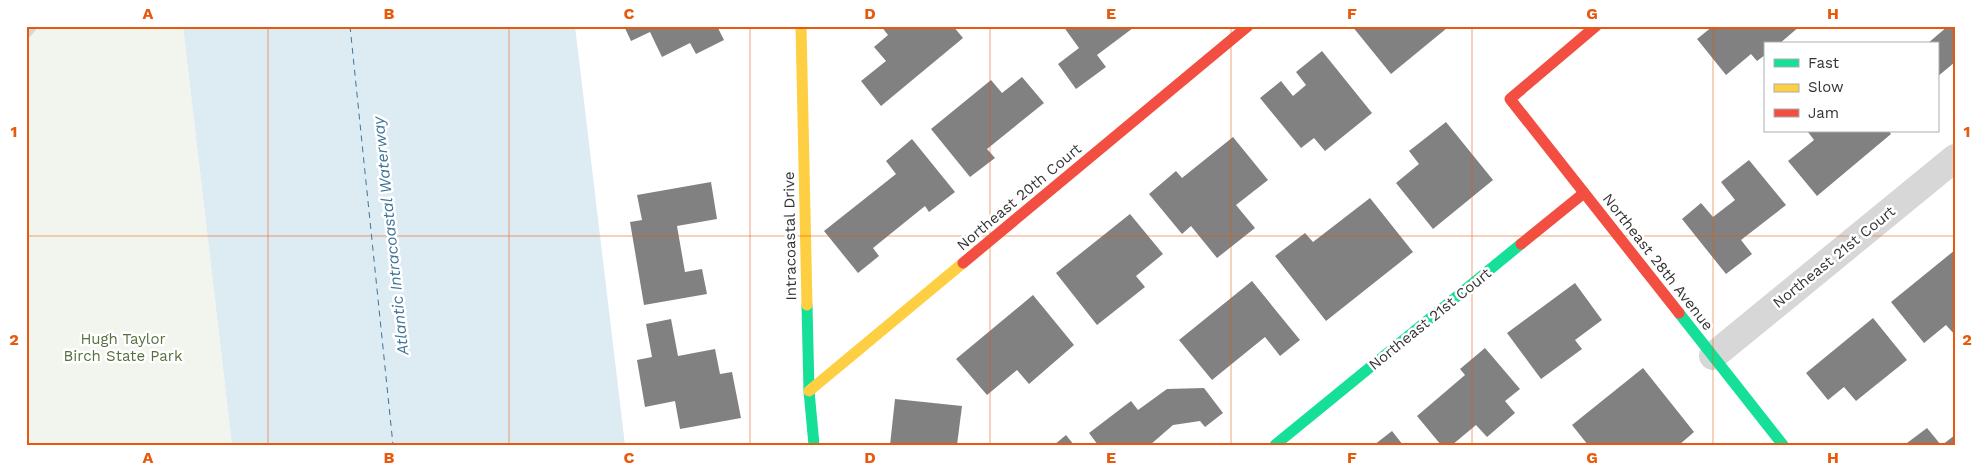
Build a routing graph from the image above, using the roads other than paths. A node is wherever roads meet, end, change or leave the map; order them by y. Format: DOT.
graph roads {
  1 [pos="30,26"];
  2 [pos="801,26"];
  3 [pos="1248,26"];
  4 [pos="1596,26"];
  5 [pos="26,31"];
  6 [pos="1955,158"];
  7 [pos="1584,193"];
  8 [pos="1713,356"];
  9 [pos="809,392"];
  10 [pos="1782,444"];
  11 [pos="814,445"];
  12 [pos="1276,445"];
  1 -- 5 [label="lane"];
  2 -- 9 [label="street, Intracoastal Drive"];
  3 -- 9 [label="street, Northeast 20th Court"];
  4 -- 7 [label="street, Northeast 28th Avenue"];
  6 -- 8 [label="street, Northeast 21st Court"];
  7 -- 8 [label="street, Northeast 28th Avenue"];
  7 -- 12 [label="street, Northeast 21st Court"];
  8 -- 10 [label="street, Northeast 28th Avenue"];
  9 -- 11 [label="street, Intracoastal Drive"];
}
